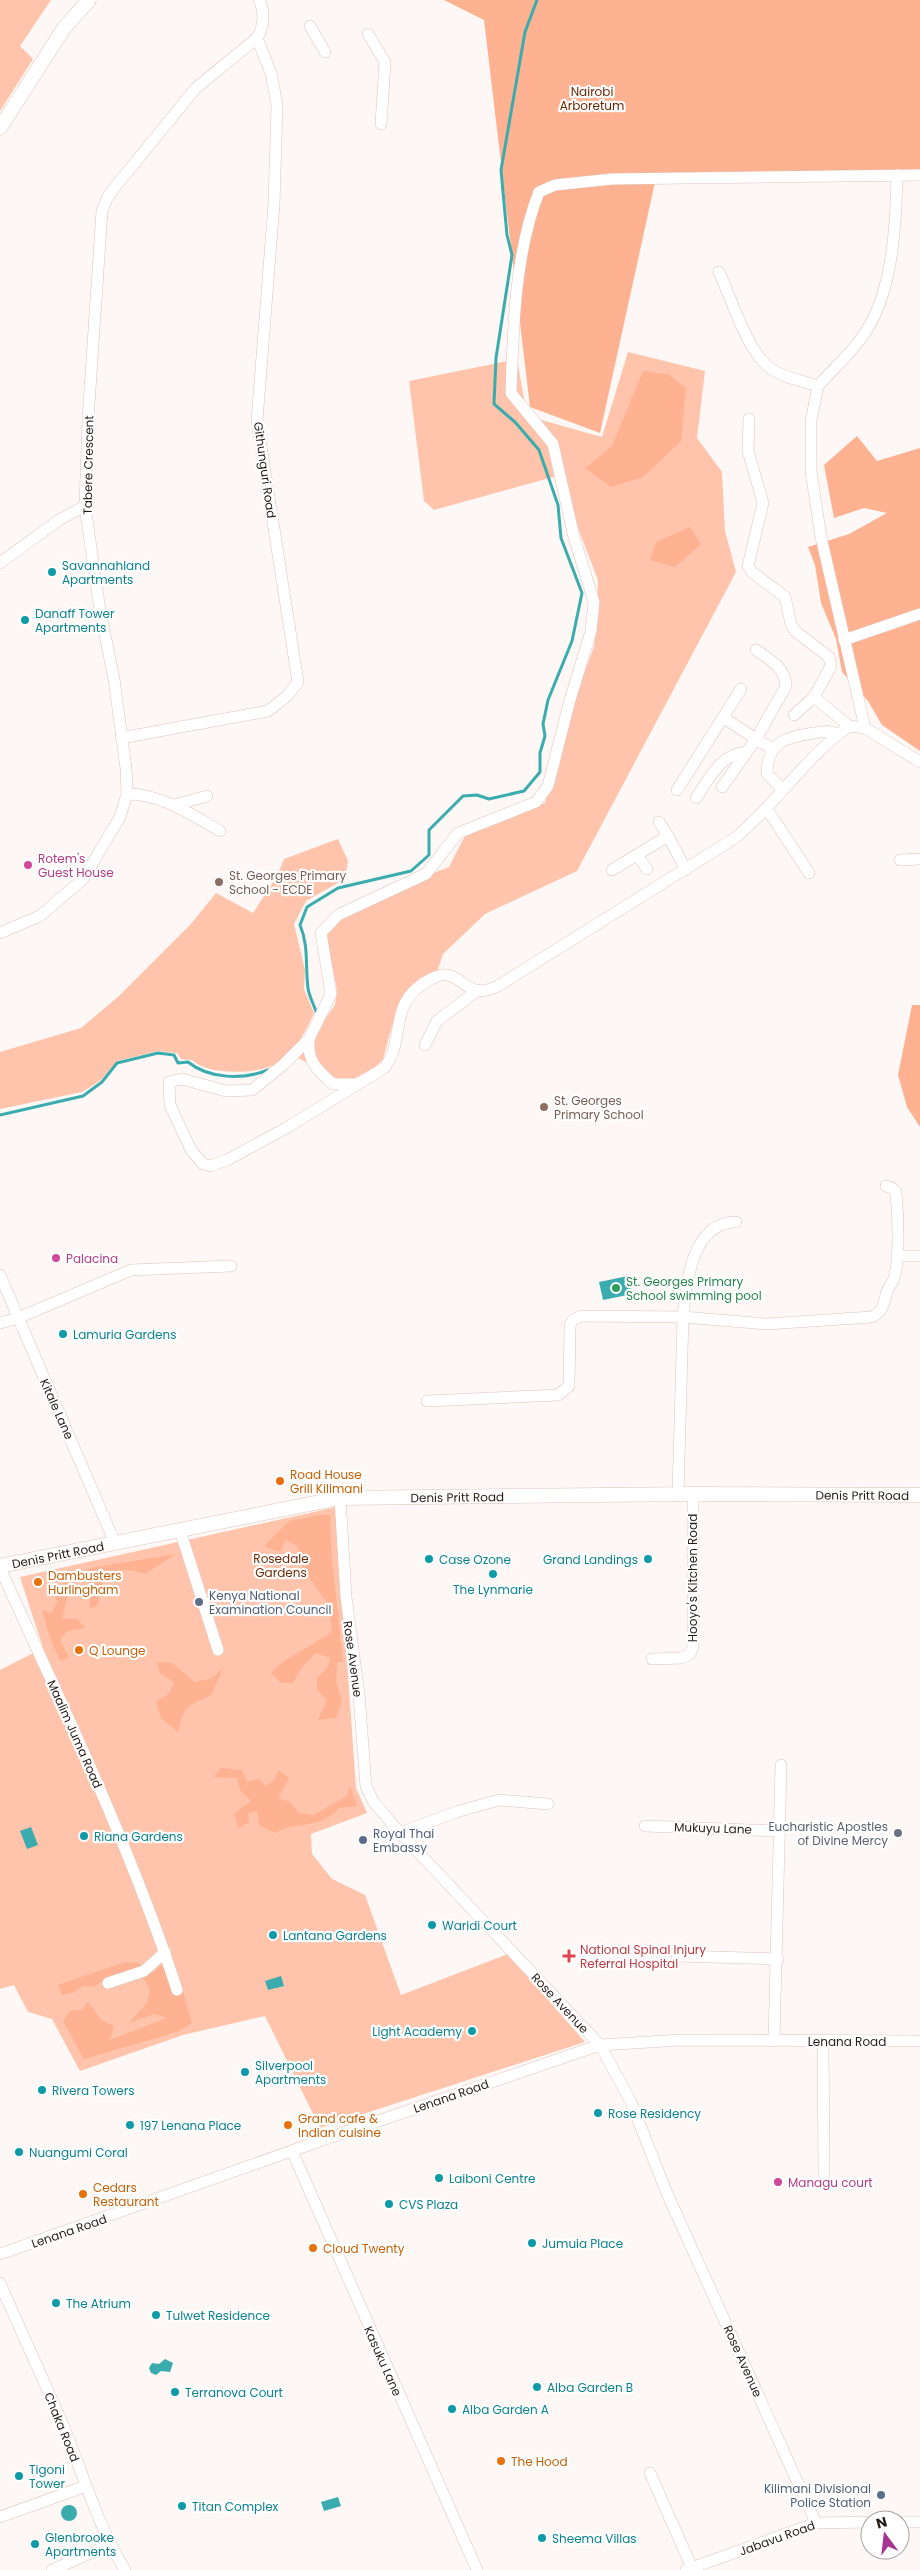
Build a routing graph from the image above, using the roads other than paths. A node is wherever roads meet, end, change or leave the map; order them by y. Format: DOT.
graph roads {
  1 [pos="80,0"];
  2 [pos="89,0"];
  3 [pos="258,0"];
  4 [pos="310,26"];
  5 [pos="64,28"];
  6 [pos="368,34"];
  7 [pos="257,38"];
  8 [pos="325,52"];
  9 [pos="381,124"];
  10 [pos="0,128"];
  11 [pos="897,175"];
  12 [pos="920,175"];
  13 [pos="720,272"];
  14 [pos="818,386"];
  15 [pos="749,419"];
  16 [pos="85,506"];
  17 [pos="0,563"];
  18 [pos="920,614"];
  19 [pos="844,640"];
  20 [pos="756,650"];
  21 [pos="741,689"];
  22 [pos="814,697"];
  23 [pos="794,715"];
  24 [pos="724,718"];
  25 [pos="849,726"];
  26 [pos="865,728"];
  27 [pos="837,735"];
  28 [pos="121,738"];
  29 [pos="756,739"];
  30 [pos="772,749"];
  31 [pos="746,752"];
  32 [pos="920,762"];
  33 [pos="722,787"];
  34 [pos="677,790"];
  35 [pos="784,790"];
  36 [pos="127,794"];
  37 [pos="207,796"];
  38 [pos="696,798"];
  39 [pos="175,805"];
  40 [pos="767,809"];
  41 [pos="659,822"];
  42 [pos="220,831"];
  43 [pos="668,836"];
  44 [pos="637,855"];
  45 [pos="920,859"];
  46 [pos="900,860"];
  47 [pos="647,868"];
  48 [pos="612,870"];
  49 [pos="686,870"];
  50 [pos="809,874"];
  51 [pos="0,933"];
  52 [pos="477,991"];
  53 [pos="309,1040"];
  54 [pos="425,1045"];
  55 [pos="357,1084"];
  56 [pos="886,1186"];
  57 [pos="736,1222"];
  58 [pos="897,1256"];
  59 [pos="920,1256"];
  60 [pos="231,1266"];
  61 [pos="0,1275"];
  62 [pos="683,1317"];
  63 [pos="18,1318"];
  64 [pos="0,1322"];
  65 [pos="427,1401"];
  66 [pos="685,1494"];
  67 [pos="920,1495"];
  68 [pos="340,1498"];
  69 [pos="180,1530"];
  70 [pos="114,1543"];
  71 [pos="0,1567"];
  72 [pos="218,1650"];
  73 [pos="652,1659"];
  74 [pos="781,1765"];
  75 [pos="548,1804"];
  76 [pos="645,1826"];
  77 [pos="780,1831"];
  78 [pos="400,1834"];
  79 [pos="164,1952"];
  80 [pos="677,1956"];
  81 [pos="778,1959"];
  82 [pos="108,1983"];
  83 [pos="177,1990"];
  84 [pos="774,2040"];
  85 [pos="823,2041"];
  86 [pos="920,2041"];
  87 [pos="600,2046"];
  88 [pos="292,2151"];
  89 [pos="824,2174"];
  90 [pos="0,2254"];
  91 [pos="0,2283"];
  92 [pos="650,2473"];
  93 [pos="86,2486"];
  94 [pos="0,2517"];
  95 [pos="860,2522"];
  96 [pos="816,2523"];
  97 [pos="111,2544"];
  98 [pos="689,2569"];
  99 [pos="52,2570"];
  100 [pos="125,2570"];
  101 [pos="477,2570"];
  1 -- 5 [label="main road"];
  2 -- 5 [label="main road"];
  3 -- 7 [label="street"];
  4 -- 8 [label="street"];
  5 -- 10 [label="main road"];
  6 -- 9 [label="street"];
  7 -- 16 [label="street, Tabere Crescent"];
  7 -- 28 [label="street, Githunguri Road"];
  11 -- 12 [label="street"];
  11 -- 14 [label="street"];
  11 -- 53 [label="street"];
  13 -- 14 [label="street"];
  14 -- 19 [label="street"];
  15 -- 22 [label="street"];
  16 -- 17 [label="street"];
  16 -- 28 [label="street, Tabere Crescent"];
  18 -- 19 [label="street"];
  19 -- 26 [label="street"];
  20 -- 29 [label="street"];
  21 -- 24 [label="street"];
  22 -- 23 [label="street"];
  22 -- 25 [label="street"];
  24 -- 29 [label="street"];
  24 -- 34 [label="street"];
  25 -- 26 [label="street"];
  25 -- 27 [label="street"];
  26 -- 32 [label="street"];
  27 -- 30 [label="street"];
  27 -- 35 [label="street"];
  28 -- 36 [label="street, Tabere Crescent"];
  29 -- 30 [label="street"];
  29 -- 31 [label="street"];
  30 -- 35 [label="street"];
  31 -- 33 [label="street"];
  31 -- 38 [label="street"];
  35 -- 40 [label="street"];
  36 -- 39 [label="street"];
  36 -- 51 [label="street, Tabere Crescent"];
  37 -- 39 [label="street"];
  39 -- 42 [label="street"];
  40 -- 49 [label="street"];
  40 -- 50 [label="street"];
  41 -- 43 [label="street"];
  43 -- 44 [label="street"];
  43 -- 49 [label="street"];
  44 -- 47 [label="street"];
  44 -- 48 [label="street"];
  45 -- 46 [label="street"];
  49 -- 52 [label="street"];
  52 -- 54 [label="street"];
  52 -- 55 [label="street"];
  53 -- 55 [label="street"];
  53 -- 55 [label="street"];
  56 -- 58 [label="street"];
  57 -- 62 [label="street, Hooyo's Kitchen Road"];
  58 -- 59 [label="street"];
  58 -- 62 [label="street"];
  60 -- 63 [label="street"];
  61 -- 63 [label="street, Kitale Lane"];
  62 -- 65 [label="street"];
  62 -- 66 [label="street, Hooyo's Kitchen Road"];
  63 -- 64 [label="street"];
  63 -- 70 [label="street, Kitale Lane"];
  66 -- 67 [label="main road, Denis Pritt Road"];
  66 -- 68 [label="main road, Denis Pritt Road"];
  66 -- 73 [label="street, Hooyo's Kitchen Road"];
  68 -- 69 [label="main road, Denis Pritt Road"];
  68 -- 78 [label="street, Rose Avenue"];
  69 -- 70 [label="main road, Denis Pritt Road"];
  69 -- 72 [label="street"];
  70 -- 71 [label="main road, Denis Pritt Road"];
  71 -- 79 [label="street, Maalim Juma Road"];
  74 -- 77 [label="street"];
  75 -- 78 [label="street"];
  76 -- 77 [label="street, Mukuyu Lane"];
  77 -- 81 [label="street"];
  78 -- 87 [label="street, Rose Avenue"];
  79 -- 82 [label="street"];
  79 -- 83 [label="street, Maalim Juma Road"];
  80 -- 81 [label="street"];
  81 -- 84 [label="street"];
  84 -- 85 [label="street, Lenana Road"];
  84 -- 87 [label="street, Lenana Road"];
  85 -- 86 [label="street, Lenana Road"];
  85 -- 89 [label="street"];
  87 -- 88 [label="street, Lenana Road"];
  87 -- 96 [label="street, Rose Avenue"];
  88 -- 90 [label="street, Lenana Road"];
  88 -- 101 [label="street, Kasuku Lane"];
  91 -- 93 [label="street, Chaka Road"];
  92 -- 98 [label="street"];
  93 -- 94 [label="street"];
  93 -- 97 [label="street, Chaka Road"];
  95 -- 96 [label="street, Jabavu Road"];
  96 -- 98 [label="street, Jabavu Road"];
  97 -- 99 [label="street"];
  97 -- 100 [label="street, Chaka Road"];
}
